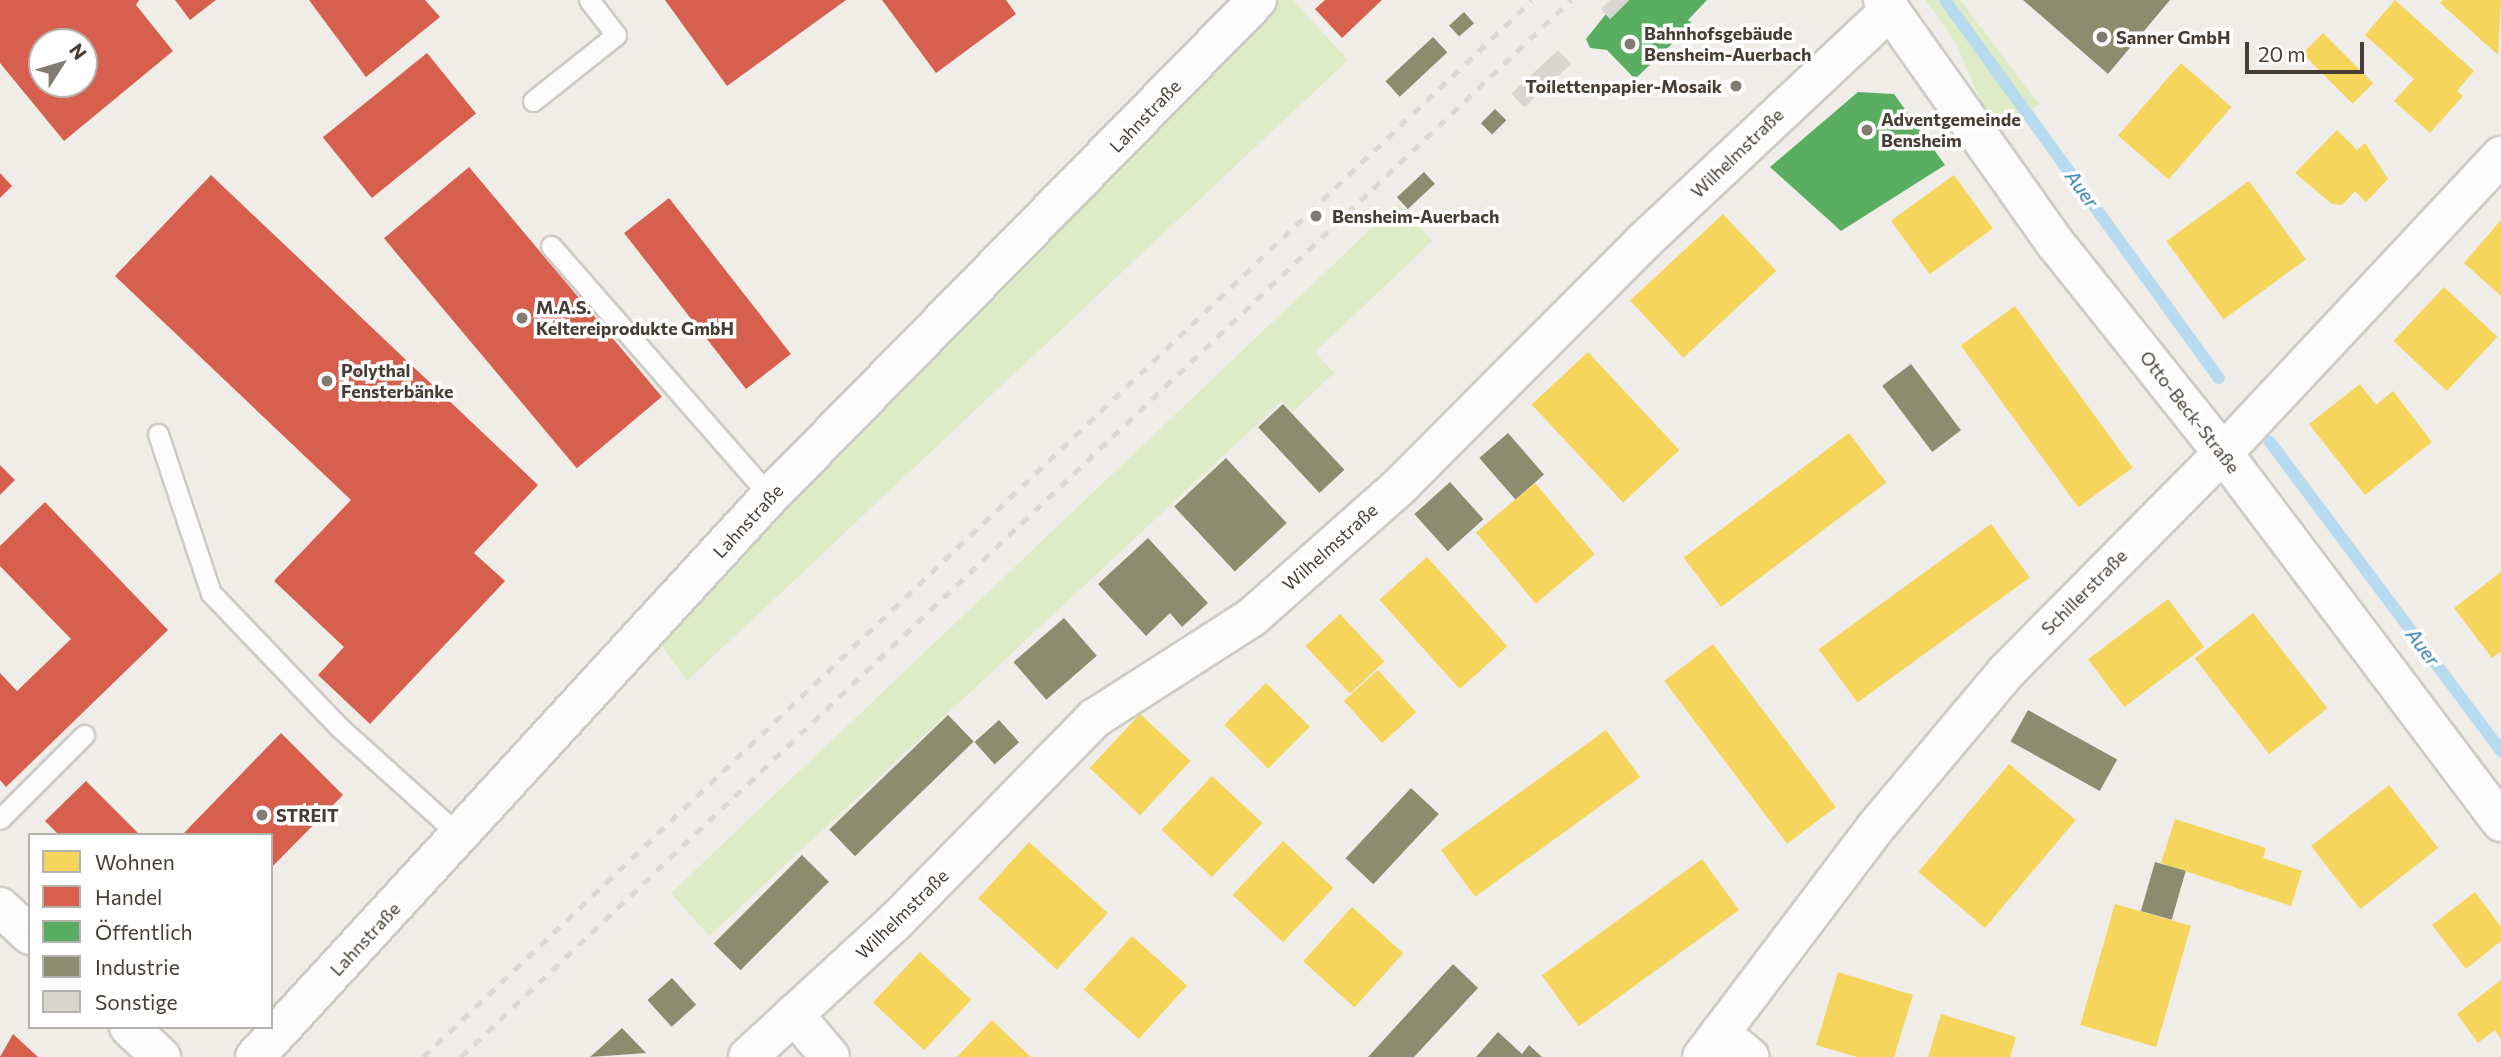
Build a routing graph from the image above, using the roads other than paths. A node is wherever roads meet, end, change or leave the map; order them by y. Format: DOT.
graph roads {
  1 [pos="589,0"];
  2 [pos="1257,0"];
  3 [pos="1887,5"];
  4 [pos="533,101"];
  5 [pos="2501,156"];
  6 [pos="551,246"];
  7 [pos="158,434"];
  8 [pos="2224,453"];
  9 [pos="771,496"];
  10 [pos="83,735"];
  11 [pos="0,819"];
  12 [pos="2501,822"];
  13 [pos="461,837"];
  14 [pos="0,907"];
  15 [pos="28,933"];
  16 [pos="794,1014"];
  17 [pos="131,1029"];
  18 [pos="1711,1045"];
  19 [pos="161,1057"];
  20 [pos="255,1057"];
  21 [pos="748,1057"];
  22 [pos="830,1057"];
  23 [pos="1750,1057"];
  1 -- 4 [label="lane"];
  2 -- 9 [label="street, Lahnstraße"];
  3 -- 8 [label="street, Otto-Beck-Straße"];
  3 -- 16 [label="street, Wilhelmstraße"];
  5 -- 8 [label="street, Schillerstraße"];
  6 -- 9 [label="lane"];
  7 -- 13 [label="lane"];
  8 -- 12 [label="street, Otto-Beck-Straße"];
  8 -- 18 [label="street, Schillerstraße"];
  9 -- 13 [label="street, Lahnstraße"];
  10 -- 11 [label="lane"];
  13 -- 20 [label="street, Lahnstraße"];
  14 -- 15 [label="street"];
  16 -- 21 [label="street, Wilhelmstraße"];
  16 -- 22 [label="street"];
  17 -- 19 [label="street"];
  18 -- 23 [label="street"];
}
